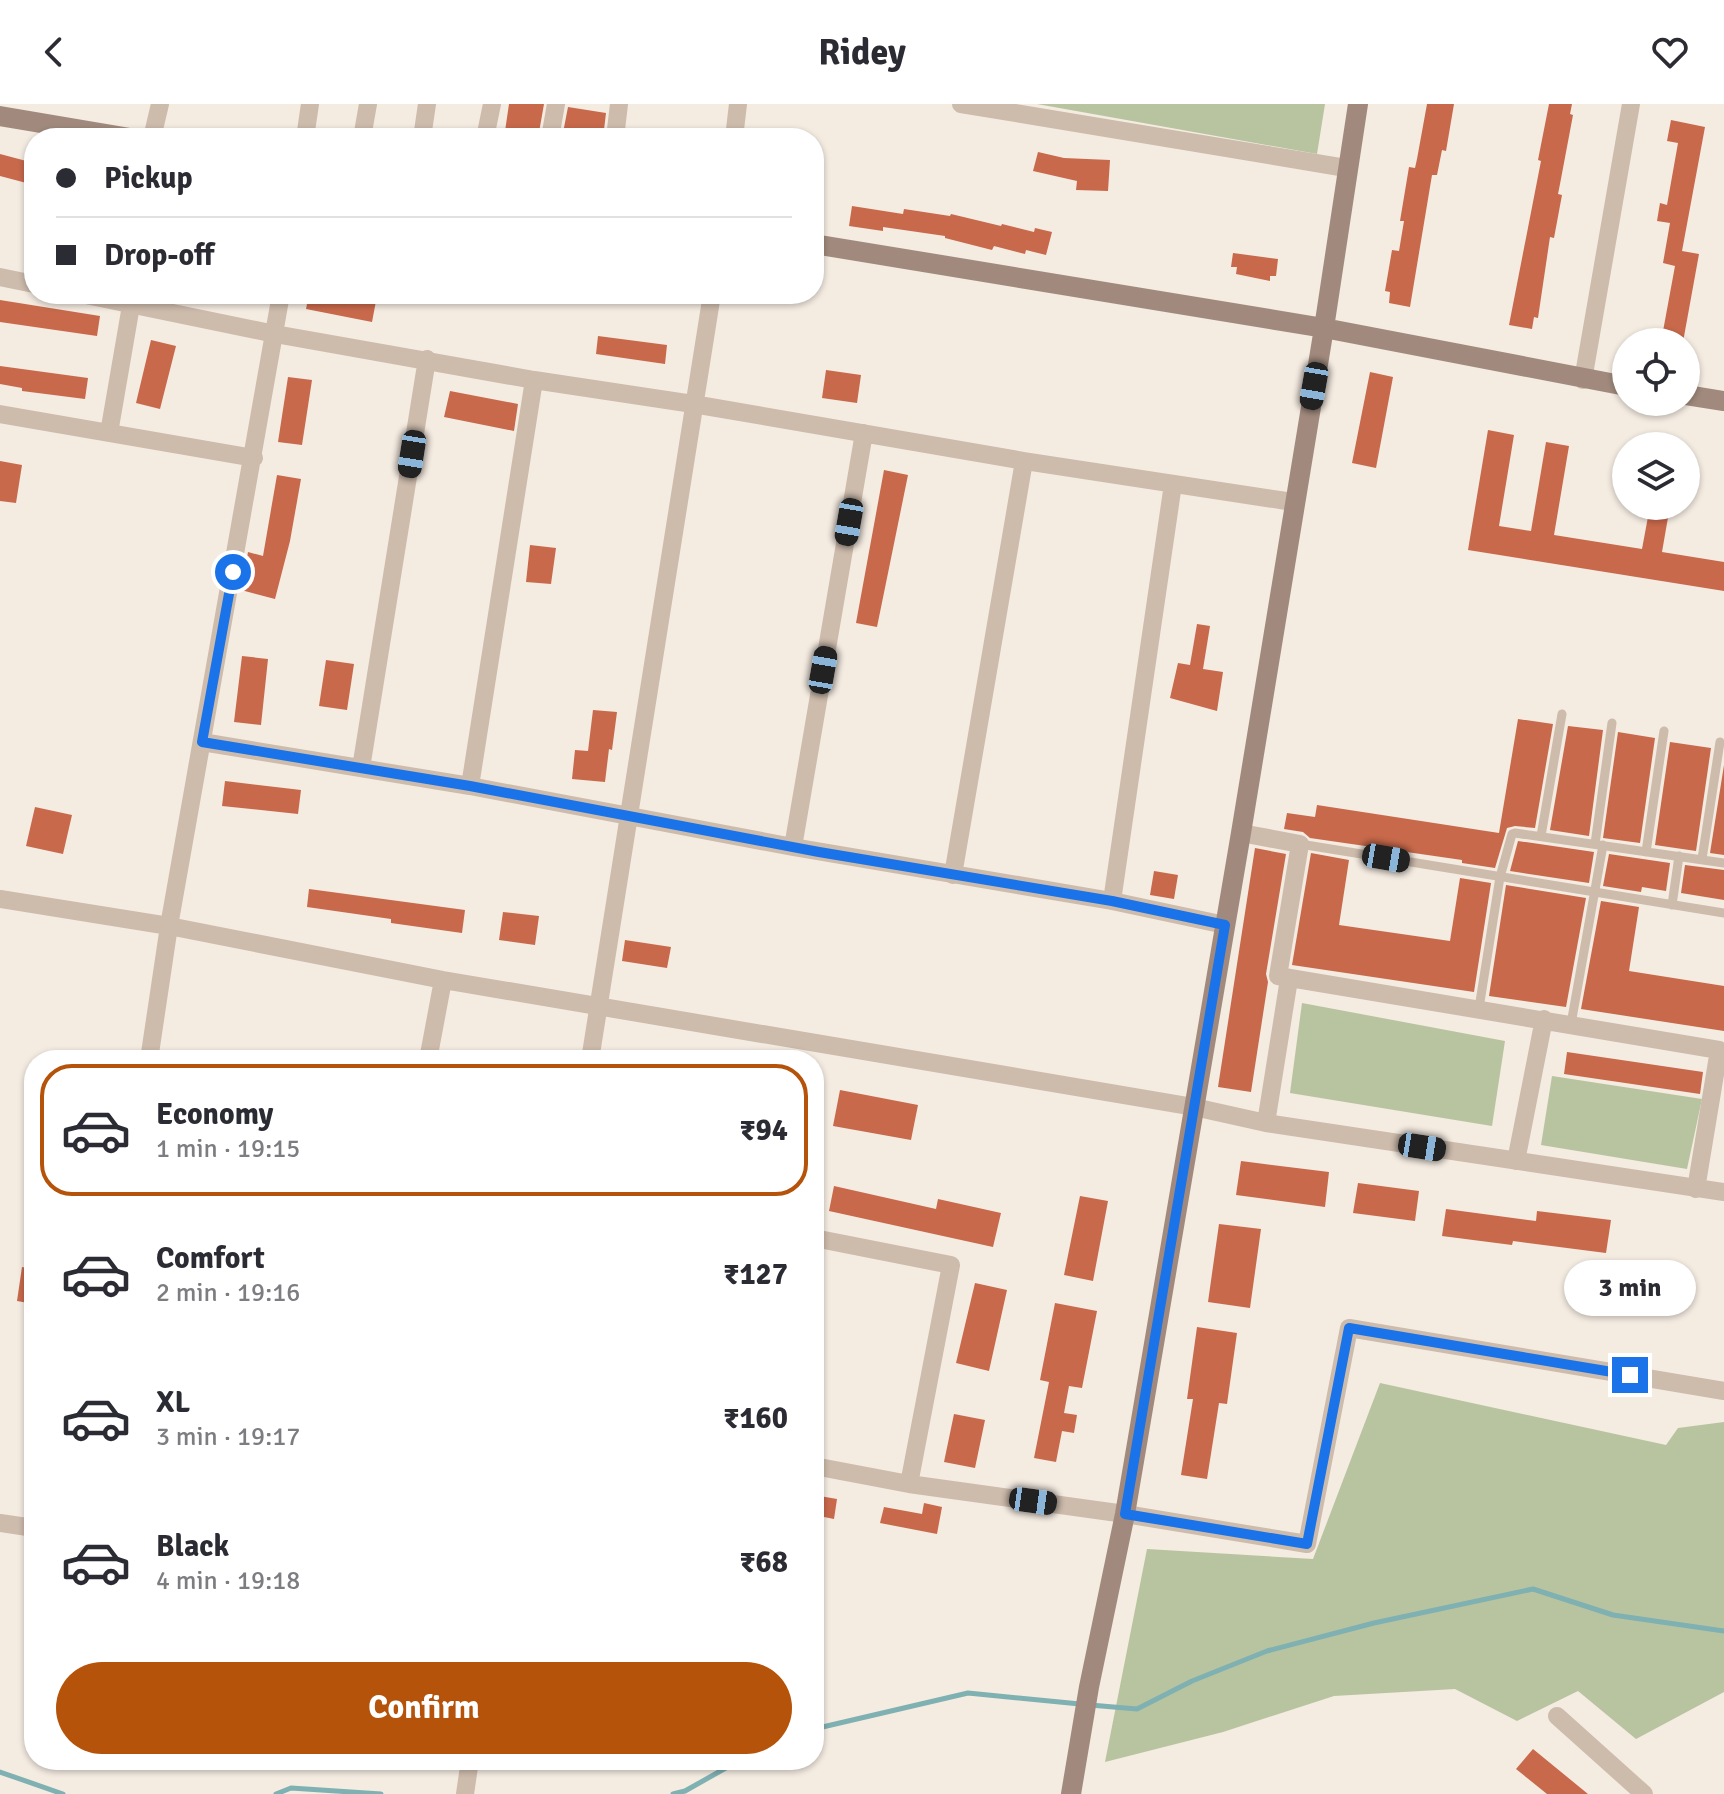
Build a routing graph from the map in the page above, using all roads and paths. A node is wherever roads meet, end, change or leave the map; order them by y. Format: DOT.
graph roads {
  1 [pos="160,104"];
  2 [pos="310,104"];
  3 [pos="368,104"];
  4 [pos="427,104"];
  5 [pos="492,104"];
  6 [pos="556,104"];
  7 [pos="619,104"];
  8 [pos="738,104"];
  9 [pos="961,104"];
  10 [pos="1358,104"];
  11 [pos="1631,104"];
  12 [pos="0,116"];
  13 [pos="71,128"];
  14 [pos="154,128"];
  15 [pos="306,128"];
  16 [pos="364,128"];
  17 [pos="423,128"];
  18 [pos="487,128"];
  19 [pos="552,128"];
  20 [pos="616,128"];
  21 [pos="735,128"];
  22 [pos="1346,168"];
  23 [pos="824,246"];
  24 [pos="0,277"];
  25 [pos="24,282"];
  26 [pos="131,304"];
  27 [pos="152,304"];
  28 [pos="280,304"];
  29 [pos="710,304"];
  30 [pos="1324,328"];
  31 [pos="275,334"];
  32 [pos="427,359"];
  33 [pos="534,380"];
  34 [pos="1583,380"];
  35 [pos="1612,384"];
  36 [pos="1700,397"];
  37 [pos="1724,401"];
  38 [pos="693,404"];
  39 [pos="0,414"];
  40 [pos="109,433"];
  41 [pos="864,433"];
  42 [pos="254,458"];
  43 [pos="1024,461"];
  44 [pos="1173,484"];
  45 [pos="1293,502"];
  46 [pos="1562,714"];
  47 [pos="1612,723"];
  48 [pos="1664,731"];
  49 [pos="202,742"];
  50 [pos="1720,742"];
  51 [pos="361,768"];
  52 [pos="470,786"];
  53 [pos="630,818"];
  54 [pos="1241,833"];
  55 [pos="1541,836"];
  56 [pos="1300,844"];
  57 [pos="1599,844"];
  58 [pos="793,847"];
  59 [pos="1646,852"];
  60 [pos="1679,856"];
  61 [pos="1702,859"];
  62 [pos="1724,863"];
  63 [pos="953,875"];
  64 [pos="1500,877"];
  65 [pos="1595,892"];
  66 [pos="0,899"];
  67 [pos="1112,901"];
  68 [pos="1672,905"];
  69 [pos="1724,913"];
  70 [pos="1225,925"];
  71 [pos="169,926"];
  72 [pos="1289,979"];
  73 [pos="443,980"];
  74 [pos="599,1006"];
  75 [pos="1479,1008"];
  76 [pos="1544,1019"];
  77 [pos="1571,1024"];
  78 [pos="150,1050"];
  79 [pos="430,1050"];
  80 [pos="592,1050"];
  81 [pos="1194,1107"];
  82 [pos="1266,1123"];
  83 [pos="1516,1161"];
  84 [pos="1696,1189"];
  85 [pos="1724,1192"];
  86 [pos="824,1240"];
  87 [pos="1724,1391"];
  88 [pos="824,1468"];
  89 [pos="909,1484"];
  90 [pos="1125,1514"];
  91 [pos="0,1523"];
  92 [pos="24,1527"];
  93 [pos="1557,1716"];
  94 [pos="469,1770"];
  95 [pos="466,1791"];
  96 [pos="1071,1794"];
  97 [pos="1644,1794"];
  1 -- 14 [label="street"];
  2 -- 15 [label="street"];
  3 -- 16 [label="street"];
  4 -- 17 [label="street"];
  5 -- 18 [label="street"];
  6 -- 19 [label="street"];
  7 -- 20 [label="street"];
  8 -- 21 [label="street"];
  9 -- 22 [label="street"];
  10 -- 22 [label="main road"];
  11 -- 34 [label="street"];
  12 -- 13 [label="main road"];
  22 -- 30 [label="main road"];
  23 -- 30 [label="main road"];
  24 -- 25 [label="street"];
  26 -- 40 [label="street"];
  27 -- 31 [label="street"];
  28 -- 31 [label="street"];
  29 -- 38 [label="street"];
  30 -- 34 [label="main road"];
  30 -- 45 [label="main road"];
  31 -- 32 [label="street"];
  31 -- 42 [label="street"];
  32 -- 33 [label="street"];
  32 -- 51 [label="street"];
  33 -- 38 [label="street"];
  33 -- 52 [label="street"];
  34 -- 35 [label="main road"];
  36 -- 37 [label="main road"];
  38 -- 41 [label="street"];
  38 -- 53 [label="street"];
  39 -- 40 [label="street"];
  40 -- 42 [label="street"];
  41 -- 43 [label="street"];
  41 -- 58 [label="street"];
  42 -- 49 [label="street"];
  43 -- 44 [label="street"];
  43 -- 63 [label="street"];
  44 -- 45 [label="street"];
  44 -- 67 [label="street"];
  45 -- 54 [label="main road"];
  46 -- 55 [label="lane"];
  47 -- 57 [label="lane"];
  48 -- 59 [label="lane"];
  49 -- 51 [label="street"];
  49 -- 71 [label="street"];
  50 -- 61 [label="lane"];
  51 -- 52 [label="street"];
  52 -- 53 [label="street"];
  53 -- 58 [label="street"];
  53 -- 74 [label="street"];
  54 -- 56 [label="street"];
  54 -- 70 [label="main road"];
  55 -- 57 [label="lane"];
  55 -- 64 [label="lane"];
  56 -- 64 [label="lane"];
  56 -- 72 [label="street"];
  57 -- 59 [label="lane"];
  57 -- 65 [label="lane"];
  58 -- 63 [label="street"];
  59 -- 60 [label="lane"];
  60 -- 61 [label="lane"];
  60 -- 68 [label="lane"];
  61 -- 62 [label="lane"];
  63 -- 67 [label="street"];
  64 -- 65 [label="lane"];
  64 -- 75 [label="lane"];
  65 -- 68 [label="lane"];
  65 -- 77 [label="lane"];
  66 -- 71 [label="street"];
  67 -- 70 [label="street"];
  68 -- 69 [label="lane"];
  70 -- 81 [label="main road"];
  71 -- 73 [label="street"];
  71 -- 78 [label="street"];
  72 -- 75 [label="street"];
  72 -- 82 [label="street"];
  73 -- 74 [label="street"];
  73 -- 79 [label="street"];
  74 -- 80 [label="street"];
  74 -- 81 [label="street"];
  75 -- 76 [label="street"];
  76 -- 77 [label="street"];
  76 -- 83 [label="street"];
  77 -- 84 [label="street"];
  81 -- 82 [label="street"];
  81 -- 90 [label="main road"];
  82 -- 83 [label="street"];
  83 -- 84 [label="street"];
  84 -- 85 [label="street"];
  86 -- 89 [label="street"];
  87 -- 90 [label="street"];
  88 -- 89 [label="street"];
  89 -- 90 [label="street"];
  90 -- 96 [label="main road"];
  91 -- 92 [label="street"];
  93 -- 97 [label="street"];
  94 -- 95 [label="street"];
}
